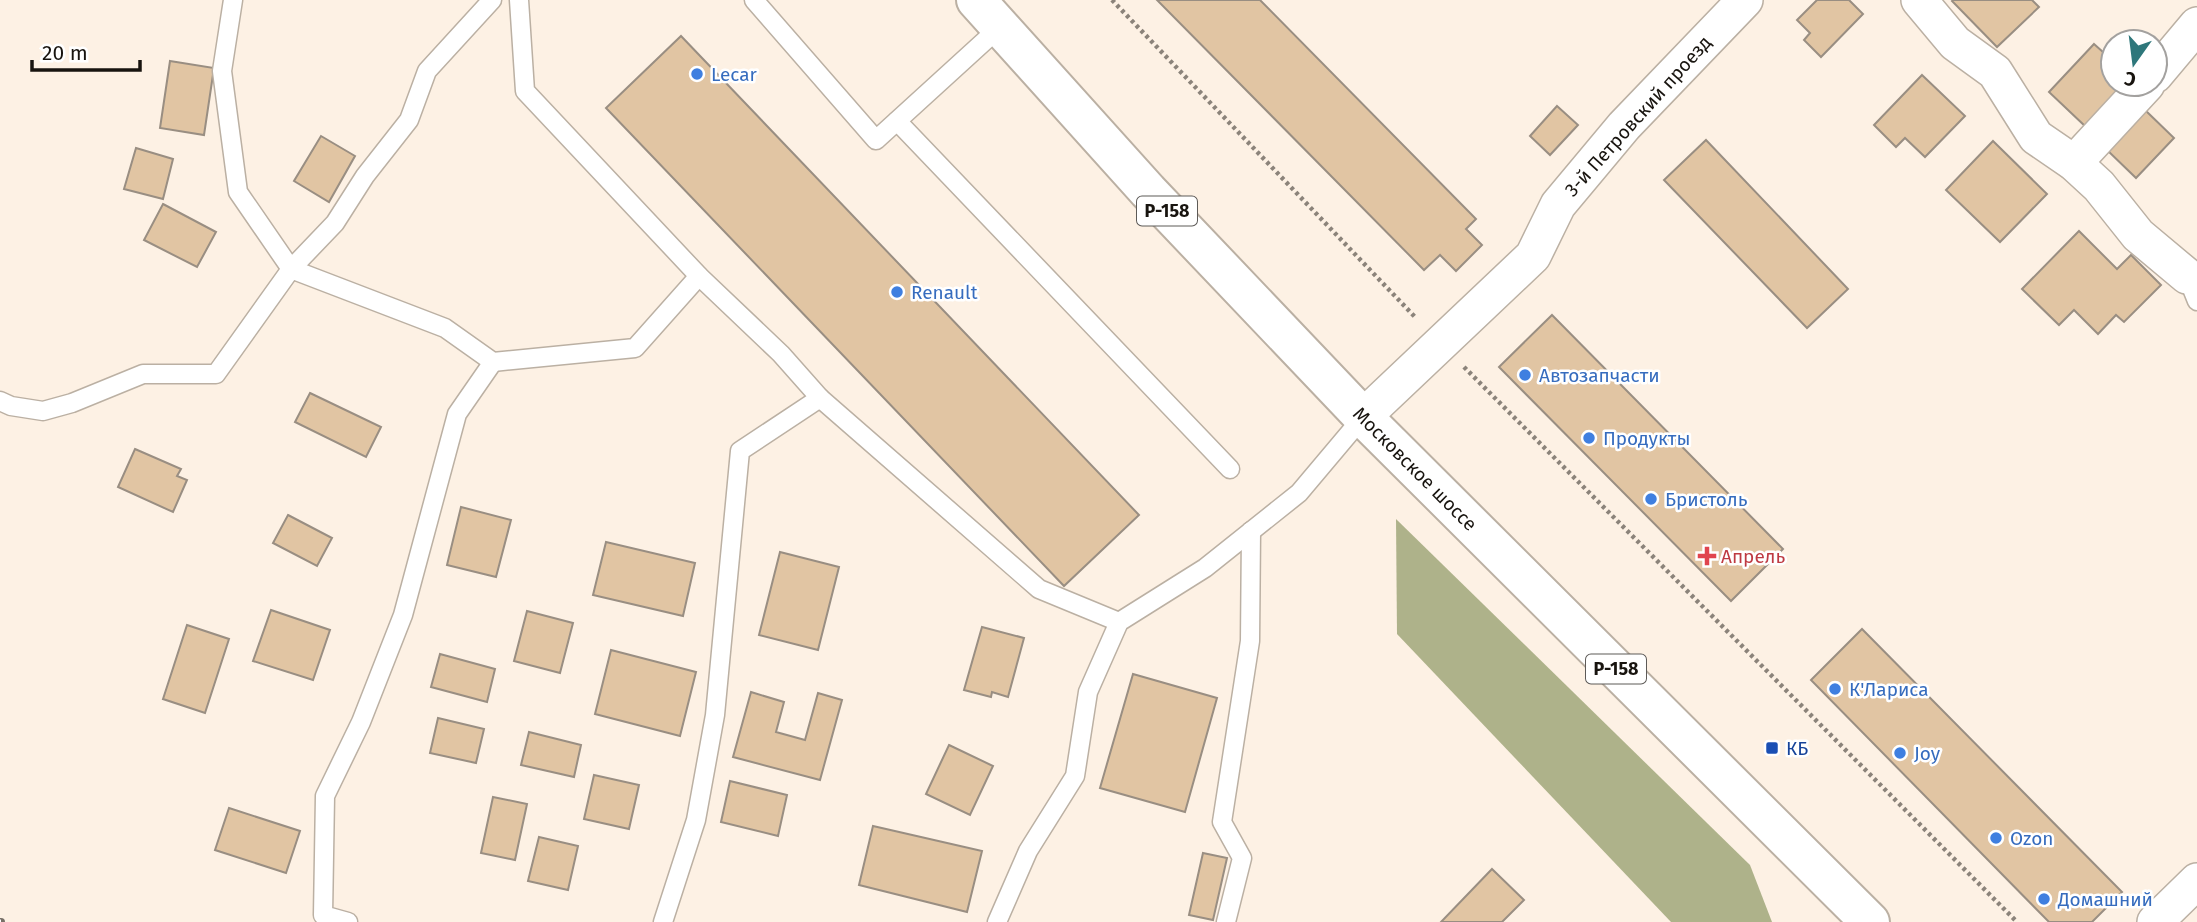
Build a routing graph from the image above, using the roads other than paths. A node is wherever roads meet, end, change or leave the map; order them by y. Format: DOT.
graph roads {
  1 [pos="233,0"];
  2 [pos="492,0"];
  3 [pos="519,0"];
  4 [pos="754,0"];
  5 [pos="1745,0"];
  6 [pos="1919,0"];
  7 [pos="988,13"];
  8 [pos="2197,25"];
  9 [pos="2169,58"];
  10 [pos="2134,98"];
  11 [pos="897,121"];
  12 [pos="2074,163"];
  13 [pos="291,269"];
  14 [pos="699,276"];
  15 [pos="2192,289"];
  16 [pos="493,362"];
  17 [pos="820,398"];
  18 [pos="0,401"];
  19 [pos="1363,417"];
  20 [pos="1230,469"];
  21 [pos="1251,531"];
  22 [pos="1119,622"];
  23 [pos="2197,880"];
  24 [pos="348,922"];
  25 [pos="663,922"];
  26 [pos="997,922"];
  27 [pos="1226,922"];
  28 [pos="1870,922"];
  29 [pos="2155,922"];
  1 -- 13 [label="lane"];
  2 -- 13 [label="lane"];
  3 -- 14 [label="lane"];
  4 -- 11 [label="lane"];
  5 -- 19 [label="street, 3-й Петровский проезд"];
  6 -- 12 [label="street"];
  7 -- 11 [label="lane"];
  7 -- 19 [label="main road, Московское шоссе / Р-158"];
  8 -- 9 [label="street"];
  10 -- 12 [label="street"];
  11 -- 20 [label="lane"];
  12 -- 15 [label="street"];
  13 -- 16 [label="lane"];
  13 -- 18 [label="lane"];
  14 -- 16 [label="lane"];
  14 -- 17 [label="lane"];
  16 -- 24 [label="lane"];
  17 -- 22 [label="lane"];
  17 -- 25 [label="lane"];
  19 -- 21 [label="lane"];
  19 -- 28 [label="main road, Московское шоссе / Р-158"];
  21 -- 22 [label="lane"];
  21 -- 27 [label="lane"];
  22 -- 26 [label="lane"];
  23 -- 29 [label="street"];
}
